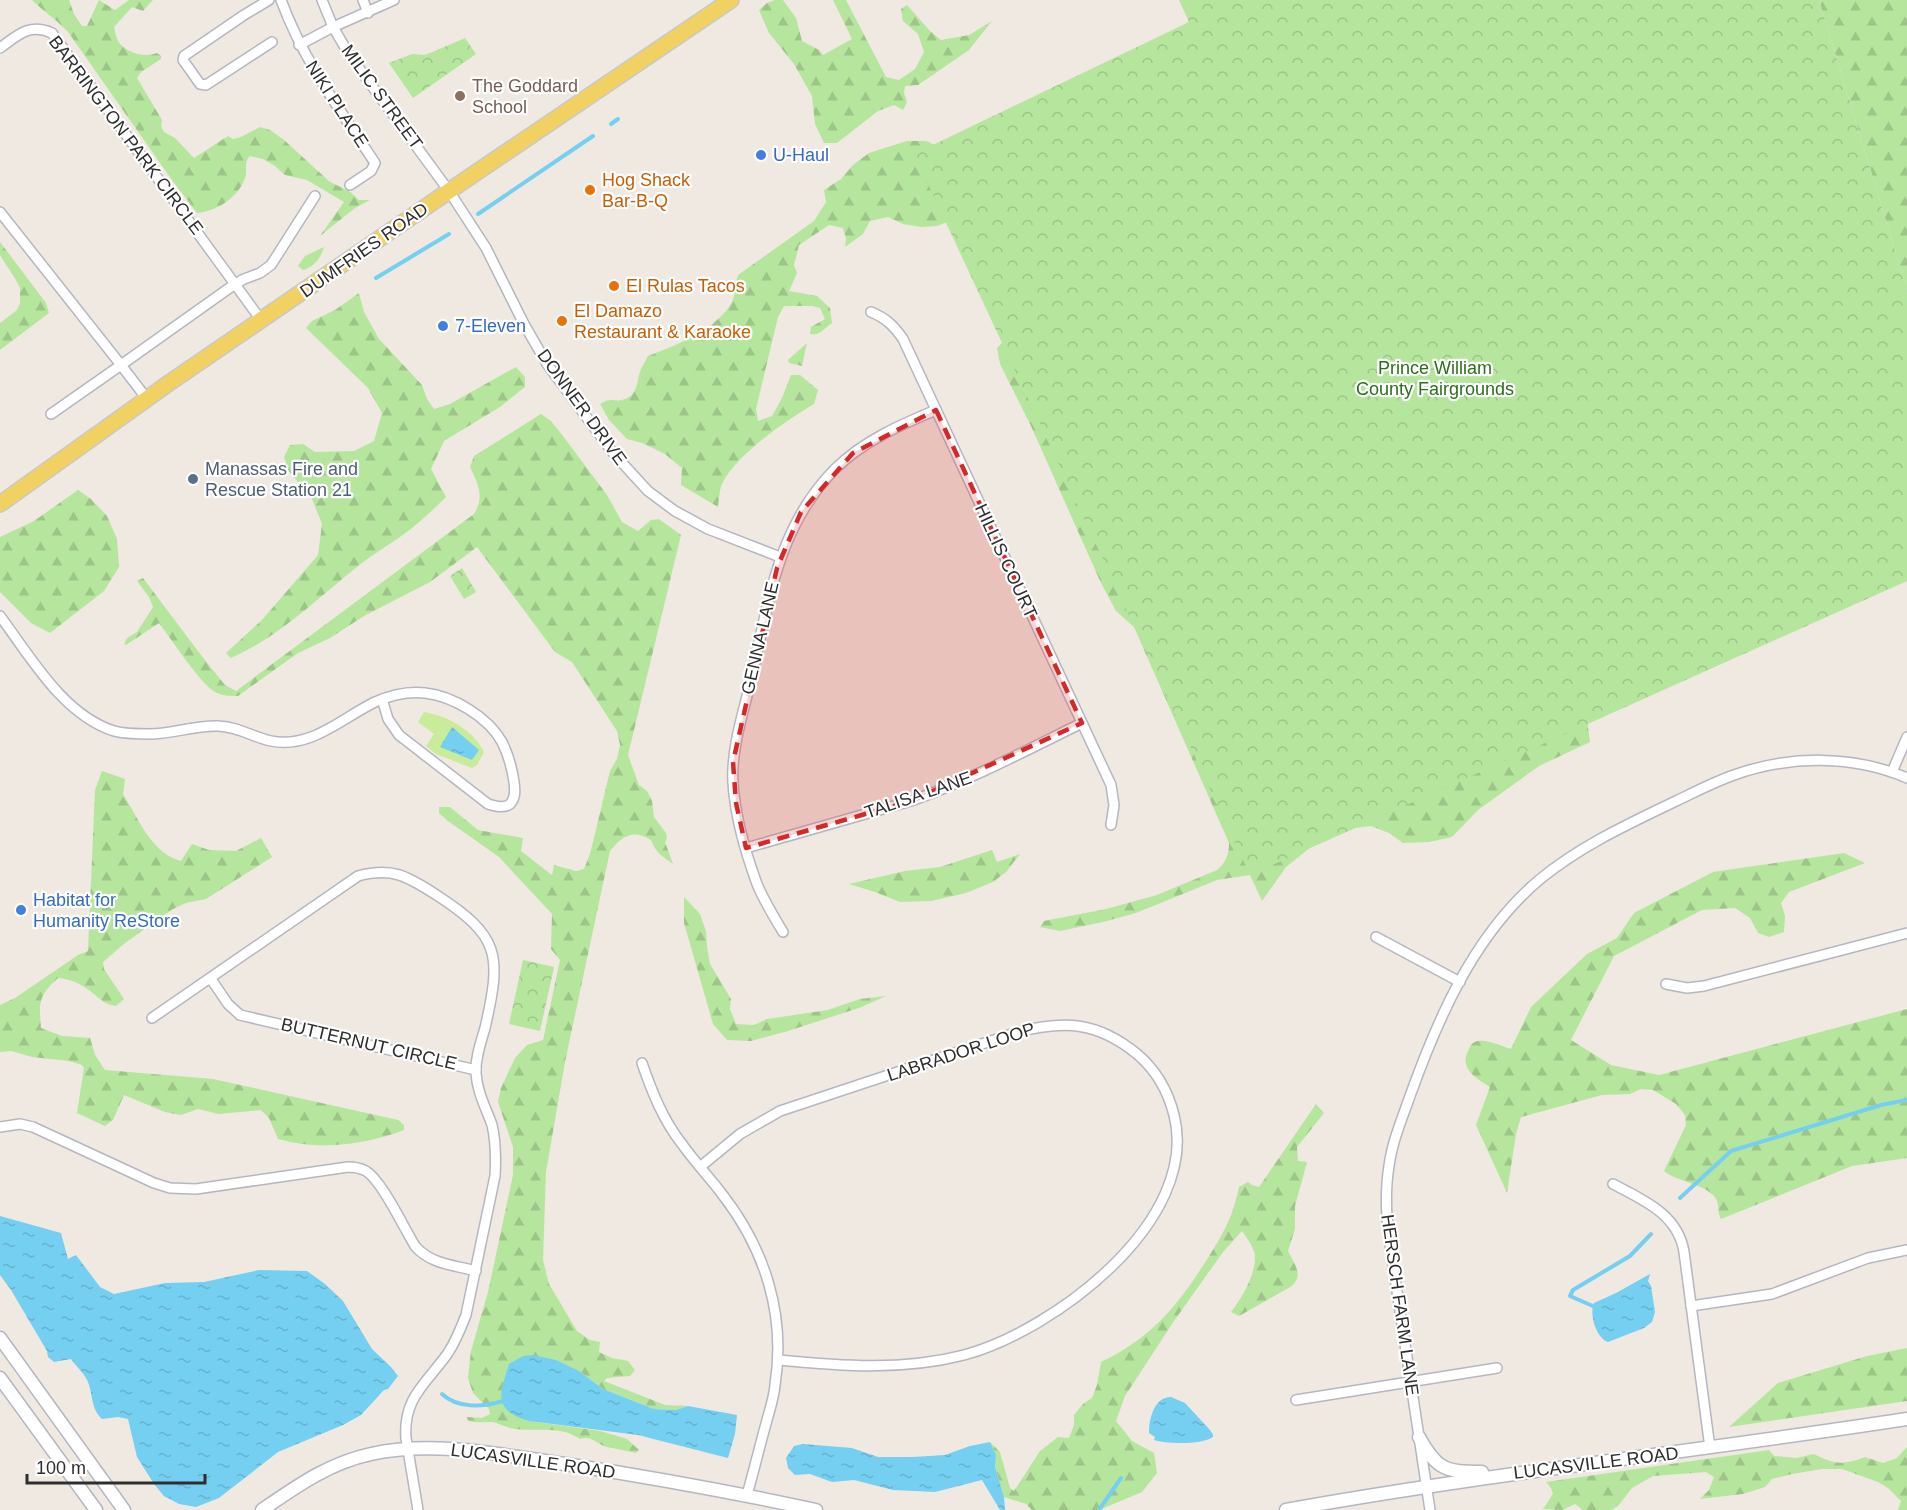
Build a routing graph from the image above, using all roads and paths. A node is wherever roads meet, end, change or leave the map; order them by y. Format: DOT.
graph roads {
  1 [pos="270,0"];
  2 [pos="281,0"];
  3 [pos="322,0"];
  4 [pos="363,0"];
  5 [pos="394,0"];
  6 [pos="731,0"];
  7 [pos="368,13"];
  8 [pos="333,27"];
  9 [pos="272,42"];
  10 [pos="299,45"];
  11 [pos="0,48"];
  12 [pos="350,185"];
  13 [pos="449,190"];
  14 [pos="315,196"];
  15 [pos="0,212"];
  16 [pos="235,284"];
  17 [pos="871,312"];
  18 [pos="261,320"];
  19 [pos="121,364"];
  20 [pos="147,399"];
  21 [pos="936,410"];
  22 [pos="51,414"];
  23 [pos="0,504"];
  24 [pos="780,557"];
  25 [pos="0,616"];
  26 [pos="382,699"];
  27 [pos="1082,723"];
  28 [pos="1907,737"];
  29 [pos="1892,772"];
  30 [pos="1907,778"];
  31 [pos="1111,825"];
  32 [pos="746,848"];
  33 [pos="783,932"];
  34 [pos="1907,933"];
  35 [pos="1376,937"];
  36 [pos="211,978"];
  37 [pos="1460,982"];
  38 [pos="1666,984"];
  39 [pos="152,1018"];
  40 [pos="642,1063"];
  41 [pos="476,1070"];
  42 [pos="0,1127"];
  43 [pos="700,1167"];
  44 [pos="1613,1184"];
  45 [pos="1907,1250"];
  46 [pos="476,1271"];
  47 [pos="1692,1306"];
  48 [pos="0,1338"];
  49 [pos="778,1360"];
  50 [pos="1497,1368"];
  51 [pos="0,1378"];
  52 [pos="1411,1383"];
  53 [pos="1296,1400"];
  54 [pos="1907,1419"];
  55 [pos="1419,1437"];
  56 [pos="408,1448"];
  57 [pos="1710,1448"];
  58 [pos="1520,1472"];
  59 [pos="1427,1487"];
  60 [pos="747,1495"];
  61 [pos="96,1510"];
  62 [pos="124,1510"];
  63 [pos="262,1510"];
  64 [pos="418,1510"];
  65 [pos="816,1510"];
  66 [pos="1286,1510"];
  67 [pos="1430,1510"];
  1 -- 9 [label="street"];
  2 -- 10 [label="street, NIKI PLACE"];
  3 -- 8 [label="street, MILIC STREET"];
  4 -- 7 [label="street"];
  5 -- 7 [label="street, NIKI PLACE"];
  6 -- 13 [label="main road, DUMFRIES ROAD"];
  7 -- 8 [label="street, NIKI PLACE"];
  8 -- 10 [label="street, NIKI PLACE"];
  8 -- 13 [label="street, MILIC STREET"];
  10 -- 12 [label="street, NIKI PLACE"];
  11 -- 16 [label="street, BARRINGTON PARK CIRCLE"];
  13 -- 18 [label="main road, DUMFRIES ROAD"];
  13 -- 24 [label="street, DONNER DRIVE"];
  14 -- 16 [label="street"];
  15 -- 19 [label="street"];
  16 -- 18 [label="street, BARRINGTON PARK CIRCLE"];
  16 -- 19 [label="street"];
  17 -- 21 [label="street, HILLIS COURT"];
  18 -- 20 [label="main road, DUMFRIES ROAD"];
  19 -- 20 [label="street"];
  19 -- 22 [label="street"];
  20 -- 23 [label="main road, DUMFRIES ROAD"];
  21 -- 24 [label="street, GENNA LANE"];
  21 -- 27 [label="street, HILLIS COURT"];
  24 -- 32 [label="street, GENNA LANE"];
  25 -- 26 [label="street"];
  26 -- 26 [label="street"];
  27 -- 31 [label="street, HILLIS COURT"];
  27 -- 32 [label="street, TALISA LANE"];
  28 -- 29 [label="street"];
  29 -- 30 [label="street, HERSCH FARM LANE"];
  29 -- 37 [label="street, HERSCH FARM LANE"];
  32 -- 33 [label="street, GENNA LANE"];
  34 -- 38 [label="street"];
  35 -- 37 [label="street"];
  36 -- 39 [label="street, BUTTERNUT CIRCLE"];
  36 -- 41 [label="street, BUTTERNUT CIRCLE"];
  36 -- 41 [label="street, BUTTERNUT CIRCLE"];
  37 -- 52 [label="street, HERSCH FARM LANE"];
  40 -- 43 [label="street"];
  41 -- 46 [label="street"];
  42 -- 46 [label="street"];
  43 -- 49 [label="street"];
  43 -- 49 [label="street, LABRADOR LOOP"];
  44 -- 47 [label="street"];
  45 -- 47 [label="street"];
  46 -- 56 [label="street"];
  47 -- 57 [label="street"];
  48 -- 62 [label="street"];
  49 -- 60 [label="street"];
  50 -- 52 [label="street"];
  51 -- 61 [label="street"];
  52 -- 53 [label="street"];
  52 -- 55 [label="street, HERSCH FARM LANE"];
  54 -- 57 [label="street, LUCASVILLE ROAD"];
  55 -- 58 [label="street"];
  55 -- 59 [label="street, HERSCH FARM LANE"];
  56 -- 60 [label="street, LUCASVILLE ROAD"];
  56 -- 63 [label="street, LUCASVILLE ROAD"];
  56 -- 64 [label="street"];
  57 -- 58 [label="street, LUCASVILLE ROAD"];
  58 -- 59 [label="street, LUCASVILLE ROAD"];
  59 -- 66 [label="street, LUCASVILLE ROAD"];
  59 -- 67 [label="street, HERSCH FARM LANE"];
  60 -- 65 [label="street, LUCASVILLE ROAD"];
}
